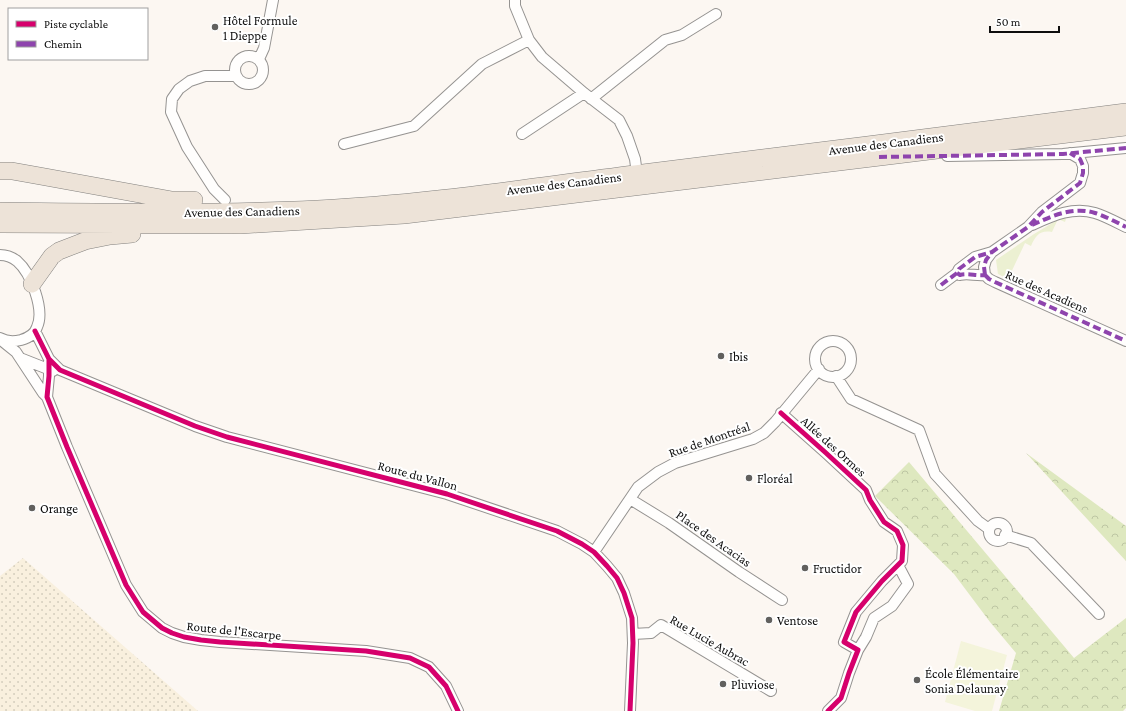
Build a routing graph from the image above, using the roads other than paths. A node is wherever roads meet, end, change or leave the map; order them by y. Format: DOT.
graph roads {
  1 [pos="273,0"];
  2 [pos="515,0"];
  3 [pos="716,14"];
  4 [pos="529,40"];
  5 [pos="258,59"];
  6 [pos="236,76"];
  7 [pos="588,96"];
  8 [pos="1126,112"];
  9 [pos="1126,127"];
  10 [pos="522,134"];
  11 [pos="344,144"];
  12 [pos="1126,148"];
  13 [pos="1070,153"];
  14 [pos="880,157"];
  15 [pos="0,171"];
  16 [pos="637,174"];
  17 [pos="225,200"];
  18 [pos="354,207"];
  19 [pos="0,211"];
  20 [pos="0,224"];
  21 [pos="241,225"];
  22 [pos="1028,226"];
  23 [pos="1126,227"];
  24 [pos="992,252"];
  25 [pos="1,255"];
  26 [pos="957,273"];
  27 [pos="985,275"];
  28 [pos="32,284"];
  29 [pos="941,285"];
  30 [pos="35,331"];
  31 [pos="0,338"];
  32 [pos="1126,341"];
  33 [pos="20,358"];
  34 [pos="49,358"];
  35 [pos="819,369"];
  36 [pos="49,370"];
  37 [pos="70,375"];
  38 [pos="836,376"];
  39 [pos="47,396"];
  40 [pos="781,413"];
  41 [pos="630,499"];
  42 [pos="594,552"];
  43 [pos="898,566"];
  44 [pos="782,600"];
  45 [pos="1099,614"];
  46 [pos="633,634"];
  47 [pos="858,650"];
  48 [pos="771,691"];
  49 [pos="458,711"];
  50 [pos="630,711"];
  51 [pos="828,711"];
  1 -- 5 [label="street"];
  2 -- 4 [label="street"];
  3 -- 7 [label="street"];
  4 -- 7 [label="street"];
  4 -- 11 [label="street"];
  5 -- 6 [label="street"];
  5 -- 6 [label="street"];
  6 -- 17 [label="street"];
  7 -- 10 [label="street"];
  7 -- 16 [label="street"];
  8 -- 16 [label="main road, Avenue des Canadiens"];
  9 -- 14 [label="main road, Avenue des Canadiens"];
  12 -- 13 [label="street"];
  13 -- 14 [label="street"];
  13 -- 22 [label="street"];
  14 -- 21 [label="main road, Avenue des Canadiens"];
  15 -- 17 [label="main road"];
  16 -- 18 [label="main road, Avenue des Canadiens"];
  17 -- 18 [label="main road"];
  18 -- 19 [label="main road, Avenue des Canadiens"];
  20 -- 21 [label="main road, Avenue des Canadiens"];
  21 -- 28 [label="main road"];
  22 -- 23 [label="street"];
  22 -- 24 [label="street"];
  24 -- 26 [label="street"];
  24 -- 27 [label="street"];
  25 -- 28 [label="street"];
  26 -- 27 [label="street, Rue des Acadiens"];
  26 -- 29 [label="street"];
  27 -- 32 [label="street, Rue des Acadiens"];
  28 -- 30 [label="street"];
  30 -- 31 [label="street"];
  30 -- 34 [label="street"];
  31 -- 33 [label="street, Route de l'Escarpe"];
  33 -- 36 [label="street"];
  33 -- 39 [label="street, Route de l'Escarpe"];
  34 -- 36 [label="street, Route de l'Escarpe"];
  34 -- 37 [label="street"];
  35 -- 38 [label="street"];
  35 -- 38 [label="street"];
  35 -- 40 [label="street, Rue de Montréal"];
  36 -- 37 [label="street"];
  36 -- 39 [label="street, Route de l'Escarpe"];
  37 -- 42 [label="street, Route du Vallon"];
  38 -- 45 [label="street"];
  39 -- 49 [label="street, Route de l'Escarpe"];
  40 -- 41 [label="street, Rue de Montréal"];
  40 -- 43 [label="street, Allée des Ormes"];
  41 -- 42 [label="street, Rue de Montréal"];
  41 -- 44 [label="street, Place des Acacias"];
  42 -- 46 [label="street, Route du Vallon"];
  43 -- 47 [label="street"];
  43 -- 47 [label="street"];
  46 -- 48 [label="street, Rue Lucie Aubrac"];
  46 -- 50 [label="street, Route du Vallon"];
  47 -- 51 [label="street"];
}
